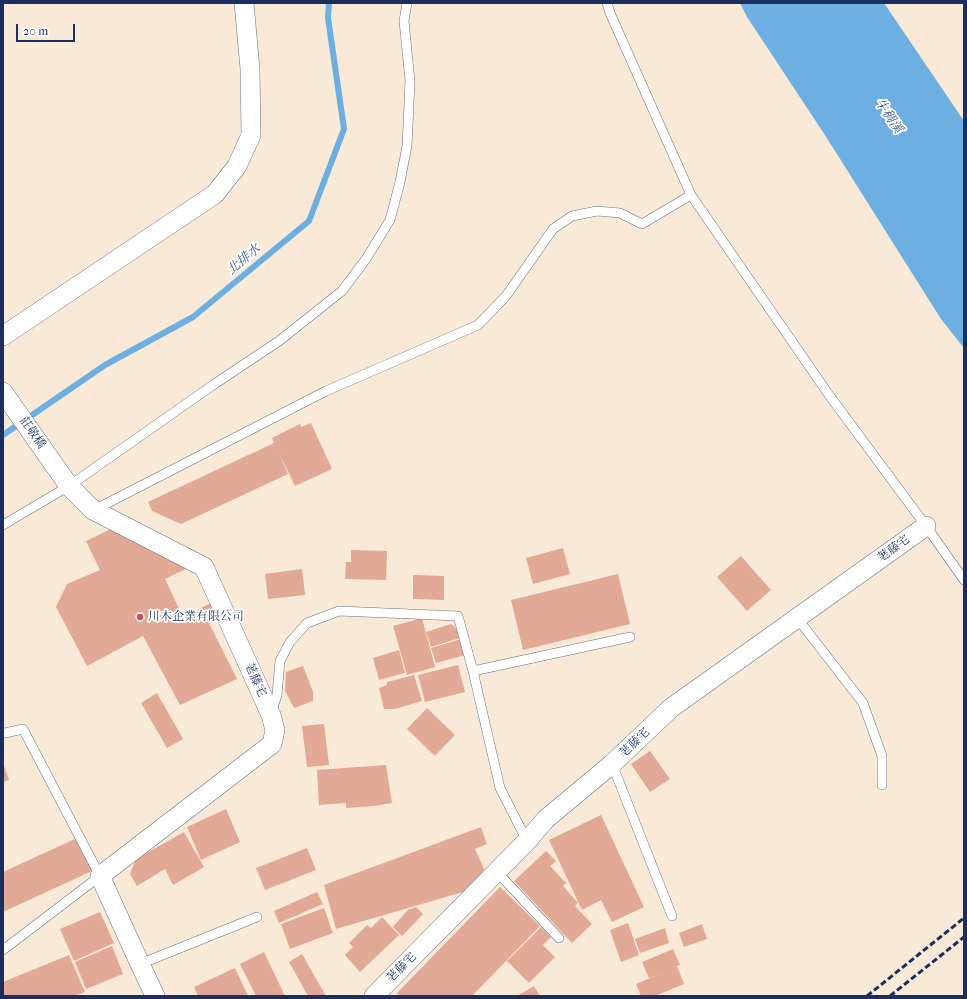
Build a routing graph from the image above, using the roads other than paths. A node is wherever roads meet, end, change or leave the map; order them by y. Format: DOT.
graph roads {
  1 [pos="244,3"];
  2 [pos="406,3"];
  3 [pos="607,3"];
  4 [pos="692,195"];
  5 [pos="3,336"];
  6 [pos="3,392"];
  7 [pos="65,480"];
  8 [pos="93,510"];
  9 [pos="3,526"];
  10 [pos="926,526"];
  11 [pos="964,580"];
  12 [pos="797,618"];
  13 [pos="630,637"];
  14 [pos="472,671"];
  15 [pos="271,714"];
  16 [pos="5,734"];
  17 [pos="612,764"];
  18 [pos="882,786"];
  19 [pos="527,841"];
  20 [pos="496,872"];
  21 [pos="100,876"];
  22 [pos="672,916"];
  23 [pos="257,917"];
  24 [pos="559,938"];
  25 [pos="3,950"];
  26 [pos="140,964"];
  27 [pos="156,996"];
  28 [pos="374,996"];
  1 -- 5 [label="street"];
  2 -- 7 [label="lane"];
  3 -- 4 [label="lane"];
  4 -- 8 [label="lane"];
  4 -- 10 [label="lane"];
  6 -- 7 [label="street, 莊敬橋"];
  7 -- 8 [label="street, 荖藤宅"];
  7 -- 9 [label="lane"];
  8 -- 15 [label="street, 荖藤宅"];
  10 -- 11 [label="lane"];
  10 -- 12 [label="street, 荖藤宅"];
  12 -- 17 [label="street, 荖藤宅"];
  12 -- 18 [label="lane"];
  13 -- 14 [label="lane"];
  14 -- 15 [label="lane"];
  14 -- 19 [label="lane"];
  15 -- 21 [label="street, 荖藤宅"];
  16 -- 21 [label="lane"];
  17 -- 19 [label="street, 荖藤宅"];
  17 -- 22 [label="lane"];
  19 -- 20 [label="street, 荖藤宅"];
  20 -- 24 [label="lane"];
  20 -- 28 [label="street, 荖藤宅"];
  21 -- 25 [label="lane"];
  21 -- 26 [label="street"];
  23 -- 26 [label="lane"];
  26 -- 27 [label="street"];
}
